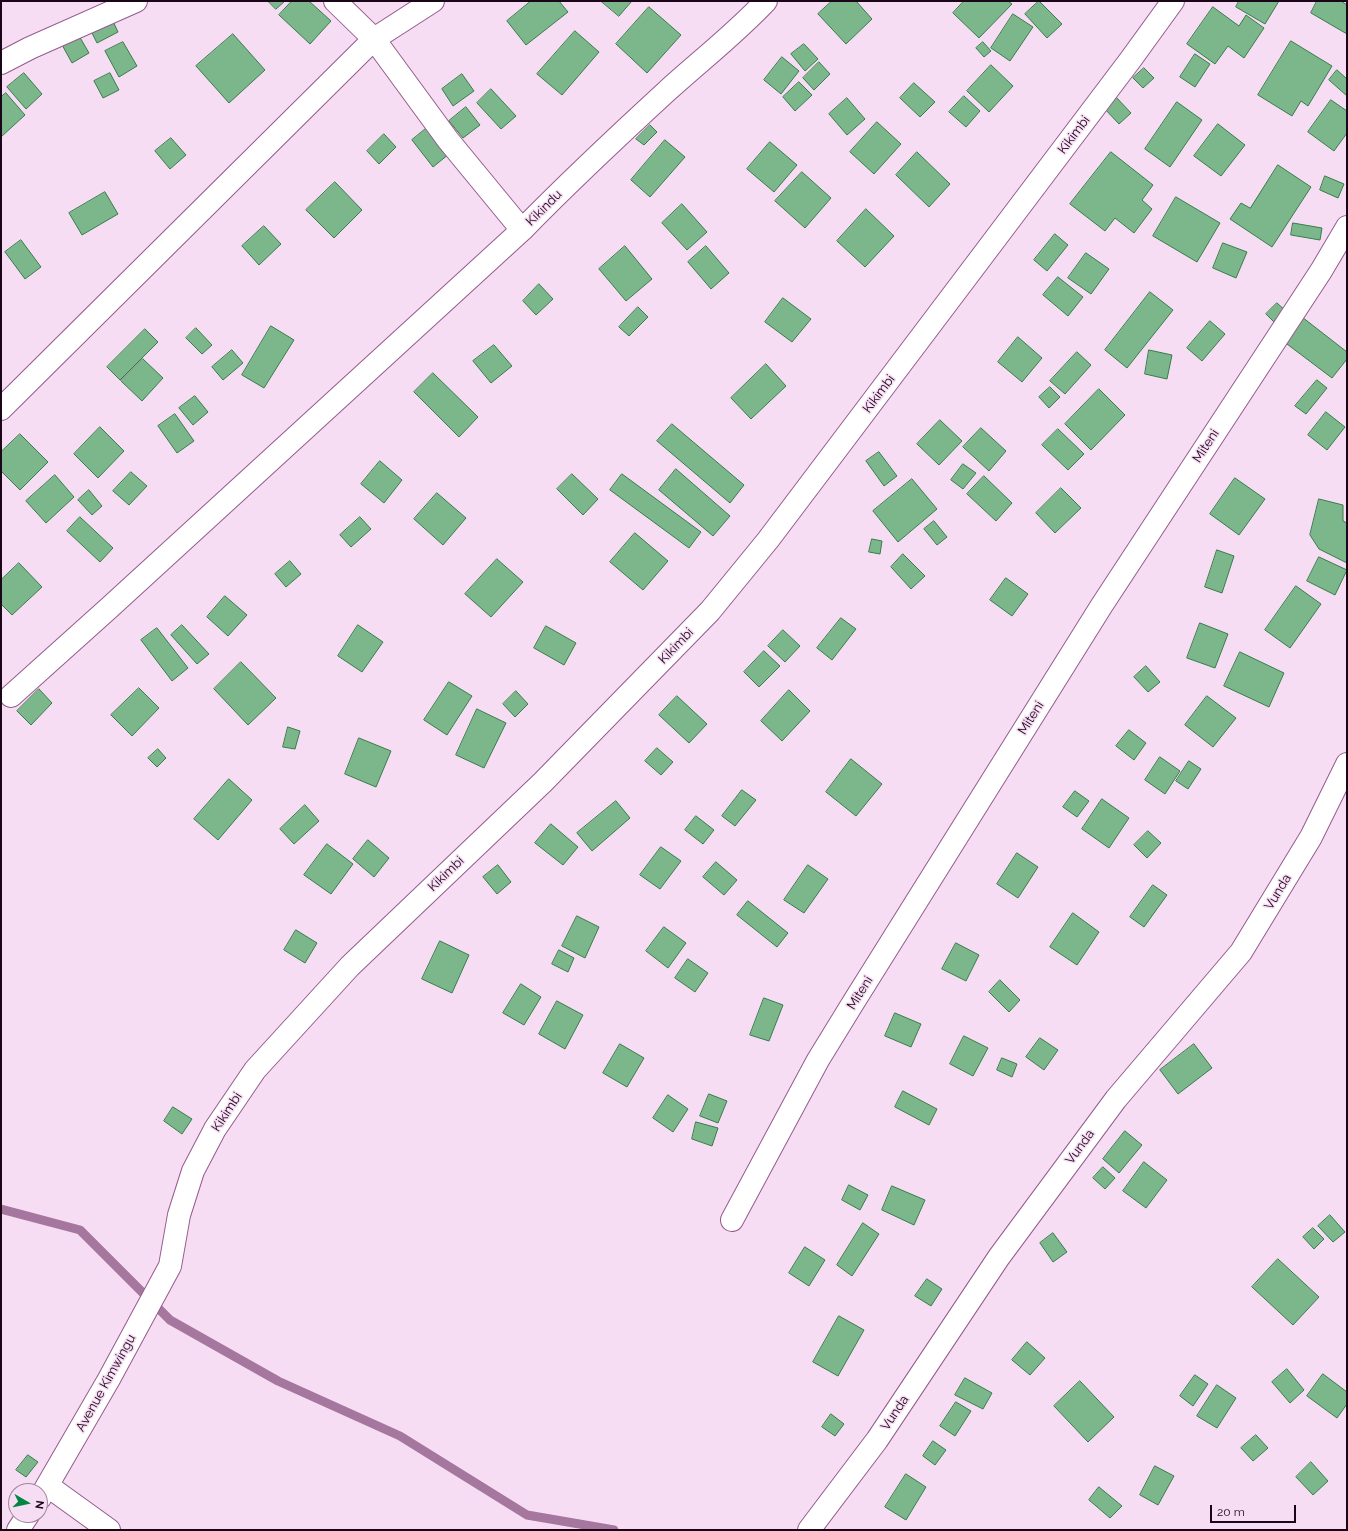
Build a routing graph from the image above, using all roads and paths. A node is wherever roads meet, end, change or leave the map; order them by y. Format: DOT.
graph roads {
  1 [pos="136,1"];
  2 [pos="335,1"];
  3 [pos="433,1"];
  4 [pos="766,1"];
  5 [pos="1173,1"];
  6 [pos="374,39"];
  7 [pos="1,63"];
  8 [pos="1347,227"];
  9 [pos="522,230"];
  10 [pos="1,409"];
  11 [pos="11,696"];
  12 [pos="1347,764"];
  13 [pos="732,1220"];
  14 [pos="170,1266"];
  15 [pos="48,1485"];
  16 [pos="48,1494"];
  17 [pos="110,1530"];
  18 [pos="809,1530"];
  1 -- 7 [label="street"];
  2 -- 6 [label="street, Kikindu"];
  3 -- 6 [label="street"];
  4 -- 9 [label="street, Kikindu"];
  5 -- 14 [label="street, Kikimbi"];
  6 -- 9 [label="street, Kikindu"];
  6 -- 10 [label="street"];
  8 -- 13 [label="street, Miteni"];
  9 -- 11 [label="street"];
  12 -- 18 [label="street, Vunda"];
  14 -- 15 [label="street, Avenue Kimwingu"];
  16 -- 17 [label="street"];
}
